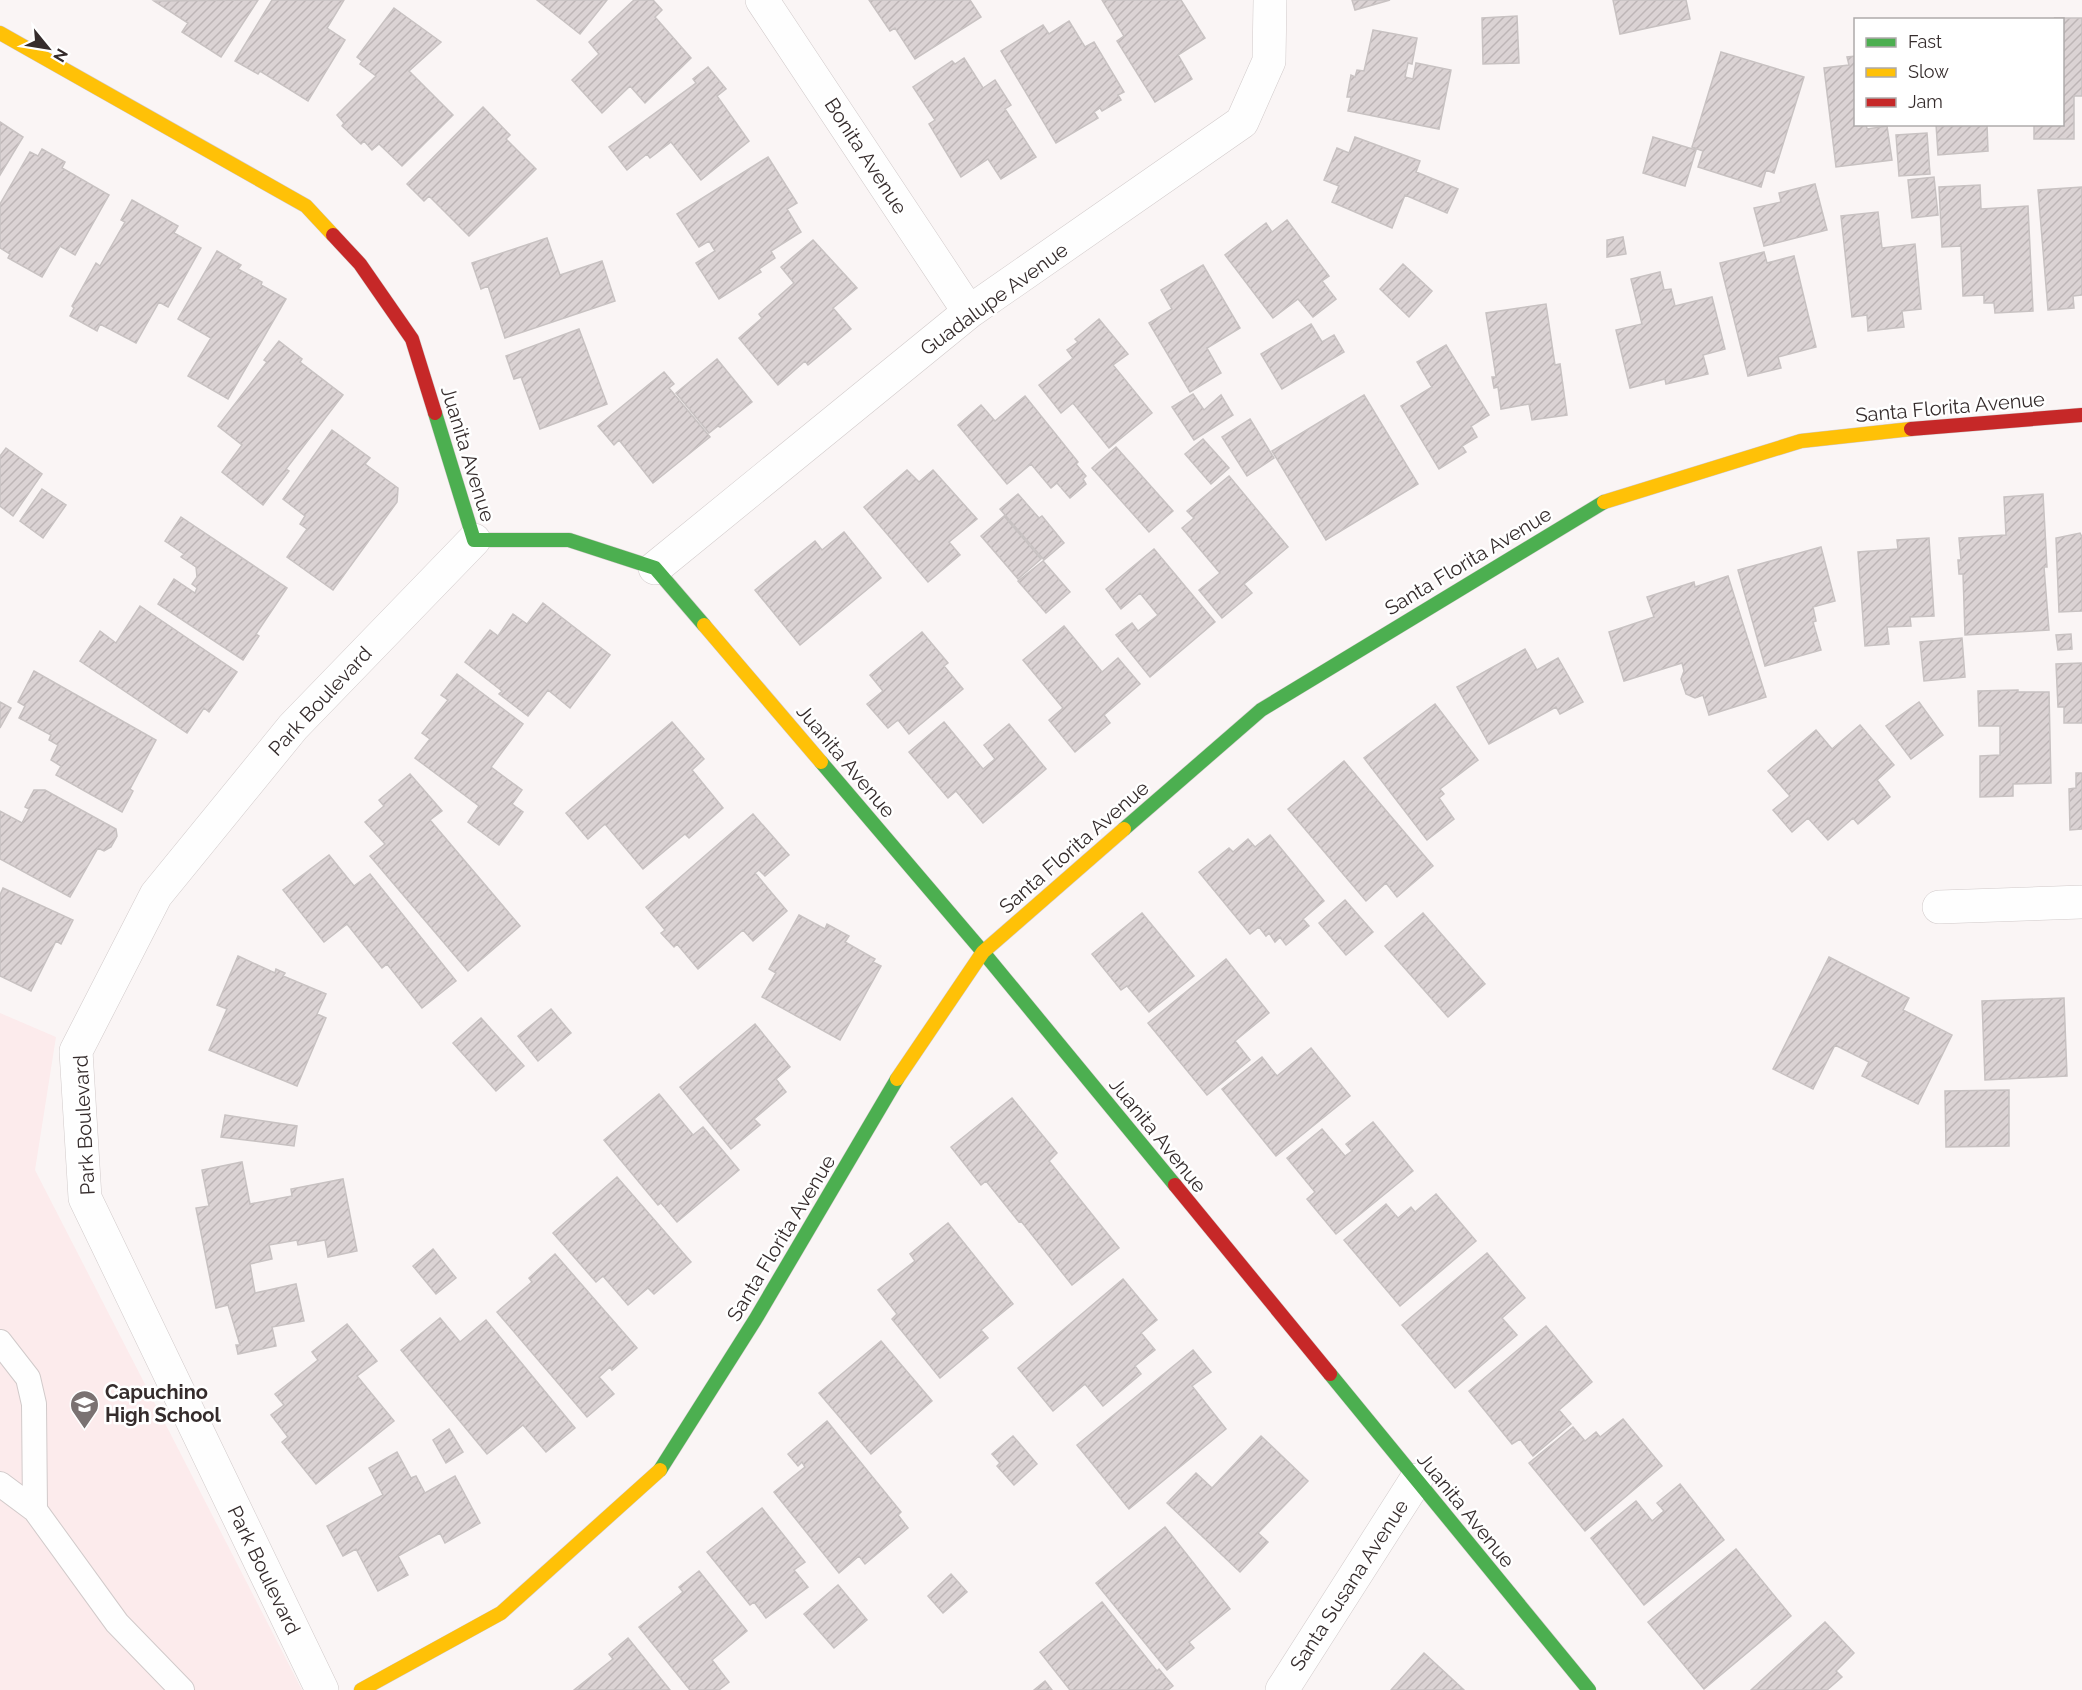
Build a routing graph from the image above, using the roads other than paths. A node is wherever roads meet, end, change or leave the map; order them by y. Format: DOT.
graph roads {
  1 [pos="762,0"];
  2 [pos="1270,0"];
  3 [pos="0,33"];
  4 [pos="969,312"];
  5 [pos="2082,415"];
  6 [pos="474,540"];
  7 [pos="655,568"];
  8 [pos="2082,902"];
  9 [pos="1939,907"];
  10 [pos="983,952"];
  11 [pos="0,1342"];
  12 [pos="1416,1480"];
  13 [pos="0,1484"];
  14 [pos="35,1510"];
  15 [pos="182,1690"];
  16 [pos="322,1690"];
  17 [pos="361,1690"];
  18 [pos="1282,1690"];
  19 [pos="1589,1690"];
  1 -- 4 [label="street, Bonita Avenue"];
  2 -- 4 [label="street, Guadalupe Avenue"];
  3 -- 6 [label="street, Juanita Avenue"];
  4 -- 7 [label="street, Guadalupe Avenue"];
  5 -- 10 [label="street, Santa Florita Avenue"];
  6 -- 7 [label="street, Juanita Avenue"];
  6 -- 16 [label="street, Park Boulevard"];
  7 -- 10 [label="street, Juanita Avenue"];
  8 -- 9 [label="street"];
  10 -- 12 [label="street, Juanita Avenue"];
  10 -- 17 [label="street, Santa Florita Avenue"];
  11 -- 14 [label="lane"];
  12 -- 18 [label="street, Santa Susana Avenue"];
  12 -- 19 [label="street, Juanita Avenue"];
  13 -- 14 [label="lane"];
  14 -- 15 [label="lane"];
}
